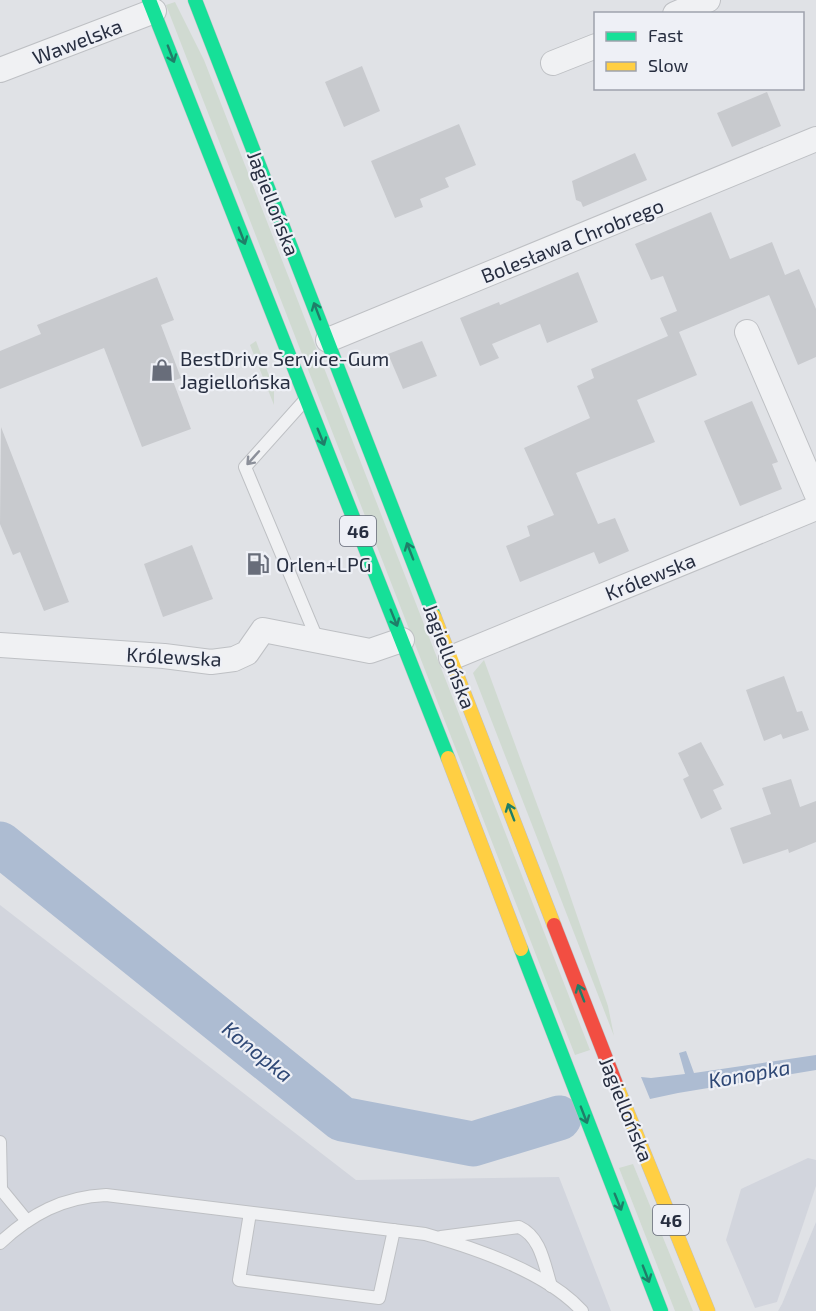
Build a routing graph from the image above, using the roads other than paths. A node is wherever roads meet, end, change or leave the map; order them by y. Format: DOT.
graph roads {
  1 [pos="195,0"];
  2 [pos="708,0"];
  3 [pos="151,6"];
  4 [pos="680,12"];
  5 [pos="594,47"];
  6 [pos="553,63"];
  7 [pos="0,70"];
  8 [pos="816,139"];
  9 [pos="747,332"];
  10 [pos="328,340"];
  11 [pos="305,399"];
  12 [pos="816,493"];
  13 [pos="816,508"];
  14 [pos="402,640"];
  15 [pos="318,641"];
  16 [pos="0,645"];
  17 [pos="451,658"];
  18 [pos="0,1142"];
  19 [pos="0,1188"];
  20 [pos="250,1213"];
  21 [pos="27,1221"];
  22 [pos="394,1230"];
  23 [pos="437,1237"];
  24 [pos="0,1243"];
  25 [pos="551,1286"];
  26 [pos="582,1311"];
  27 [pos="661,1311"];
  28 [pos="708,1311"];
  10 -- 1 [label="main road, Jagiellońska / 46, one-way"];
  2 -- 4 [label="street"];
  3 -- 7 [label="street, Wawelska"];
  3 -- 11 [label="main road, Jagiellońska / 46, one-way"];
  5 -- 6 [label="street"];
  8 -- 10 [label="street, Bolesława Chrobrego"];
  9 -- 12 [label="street"];
  17 -- 10 [label="main road, Jagiellońska / 46, one-way"];
  11 -- 14 [label="main road, Jagiellońska / 46, one-way"];
  11 -- 15 [label="lane, one-way"];
  13 -- 17 [label="street, Królewska"];
  14 -- 15 [label="street, Królewska"];
  14 -- 27 [label="main road, Jagiellońska / 46, one-way"];
  15 -- 16 [label="street, Królewska"];
  28 -- 17 [label="main road, Jagiellońska / 46, one-way"];
  18 -- 19 [label="lane"];
  19 -- 21 [label="lane"];
  20 -- 21 [label="lane"];
  20 -- 22 [label="lane"];
  20 -- 22 [label="lane"];
  21 -- 24 [label="lane"];
  22 -- 23 [label="lane"];
  23 -- 25 [label="lane"];
  23 -- 25 [label="lane"];
  25 -- 26 [label="lane"];
}
